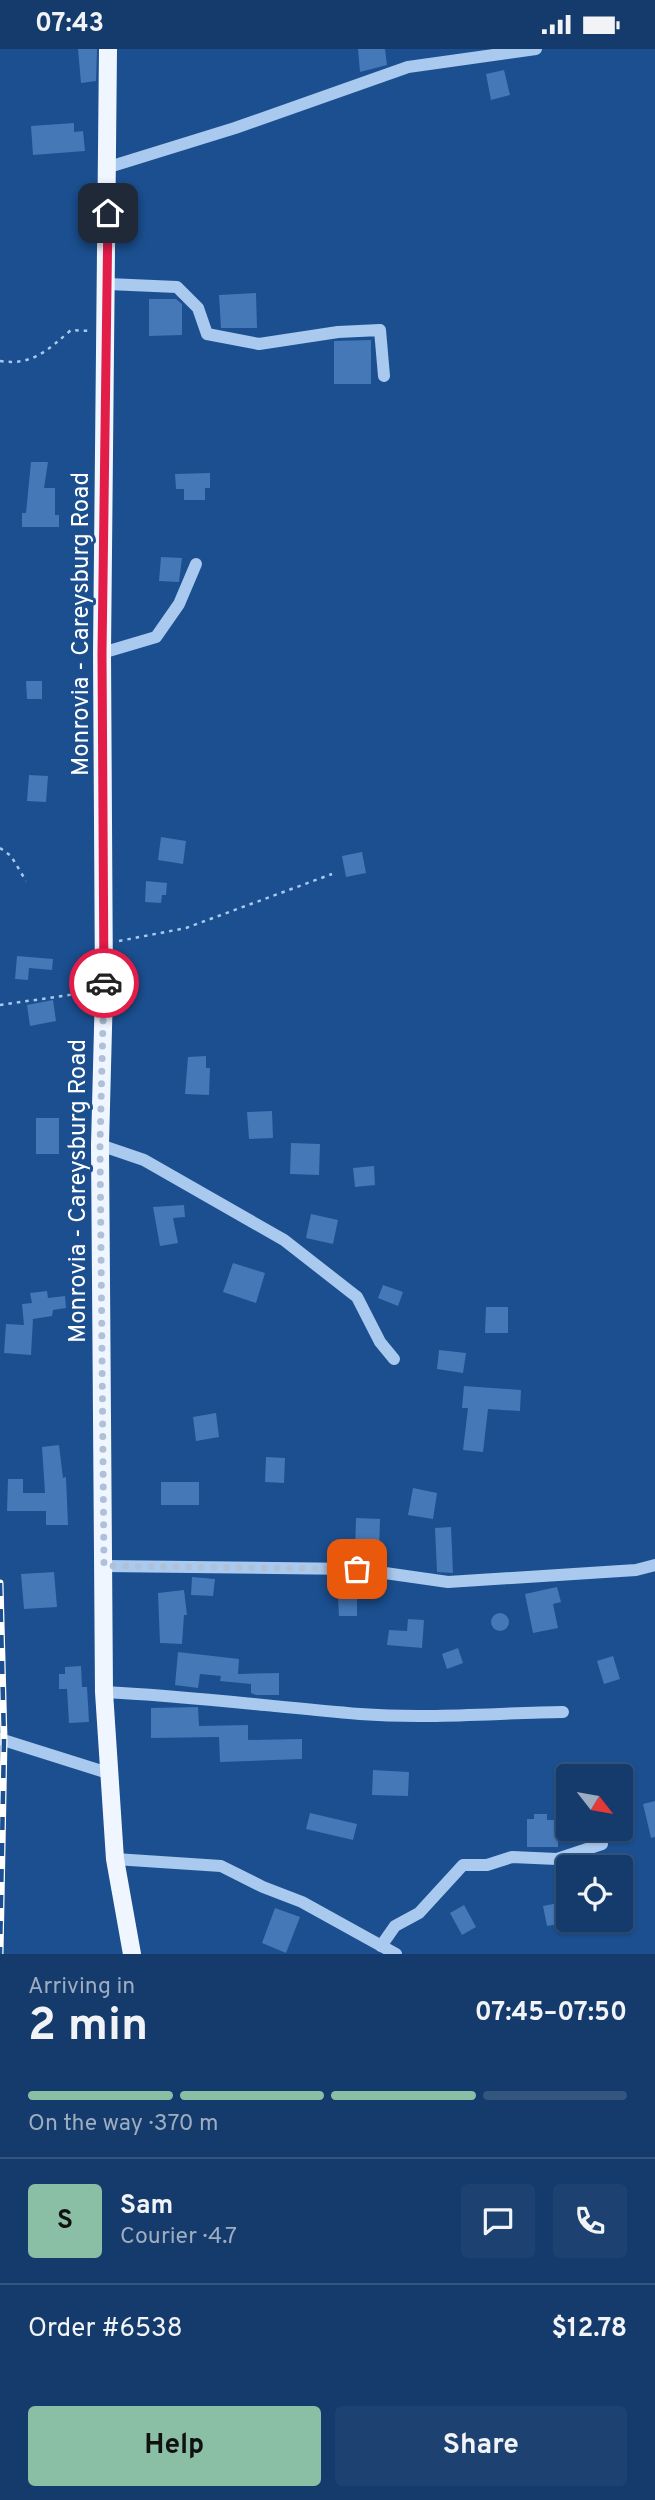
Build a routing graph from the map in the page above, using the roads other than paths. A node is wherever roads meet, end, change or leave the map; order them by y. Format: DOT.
graph roads {
  1 [pos="108,49"];
  2 [pos="536,49"];
  3 [pos="109,167"];
  4 [pos="108,284"];
  5 [pos="384,376"];
  6 [pos="196,564"];
  7 [pos="102,653"];
  8 [pos="100,1145"];
  9 [pos="394,1359"];
  10 [pos="655,1565"];
  11 [pos="104,1566"];
  12 [pos="104,1692"];
  13 [pos="563,1712"];
  14 [pos="0,1739"];
  15 [pos="108,1773"];
  16 [pos="602,1844"];
  17 [pos="114,1859"];
  18 [pos="381,1946"];
  19 [pos="132,1954"];
  20 [pos="396,1954"];
  1 -- 3 [label="main road, Monrovia - Careysburg Road"];
  2 -- 3 [label="street"];
  3 -- 4 [label="main road, Monrovia - Careysburg Road"];
  4 -- 5 [label="street"];
  4 -- 7 [label="main road, Monrovia - Careysburg Road"];
  6 -- 7 [label="street"];
  7 -- 8 [label="main road, Monrovia - Careysburg Road"];
  8 -- 9 [label="street"];
  8 -- 11 [label="main road, Monrovia - Careysburg Road"];
  10 -- 11 [label="street"];
  11 -- 12 [label="main road, Monrovia - Careysburg Road"];
  12 -- 13 [label="street"];
  12 -- 15 [label="main road, Monrovia - Careysburg Road"];
  14 -- 15 [label="street"];
  15 -- 17 [label="main road, Monrovia - Careysburg Road"];
  16 -- 18 [label="street"];
  17 -- 18 [label="street"];
  17 -- 19 [label="main road, Monrovia - Careysburg Road"];
  18 -- 20 [label="street"];
}
